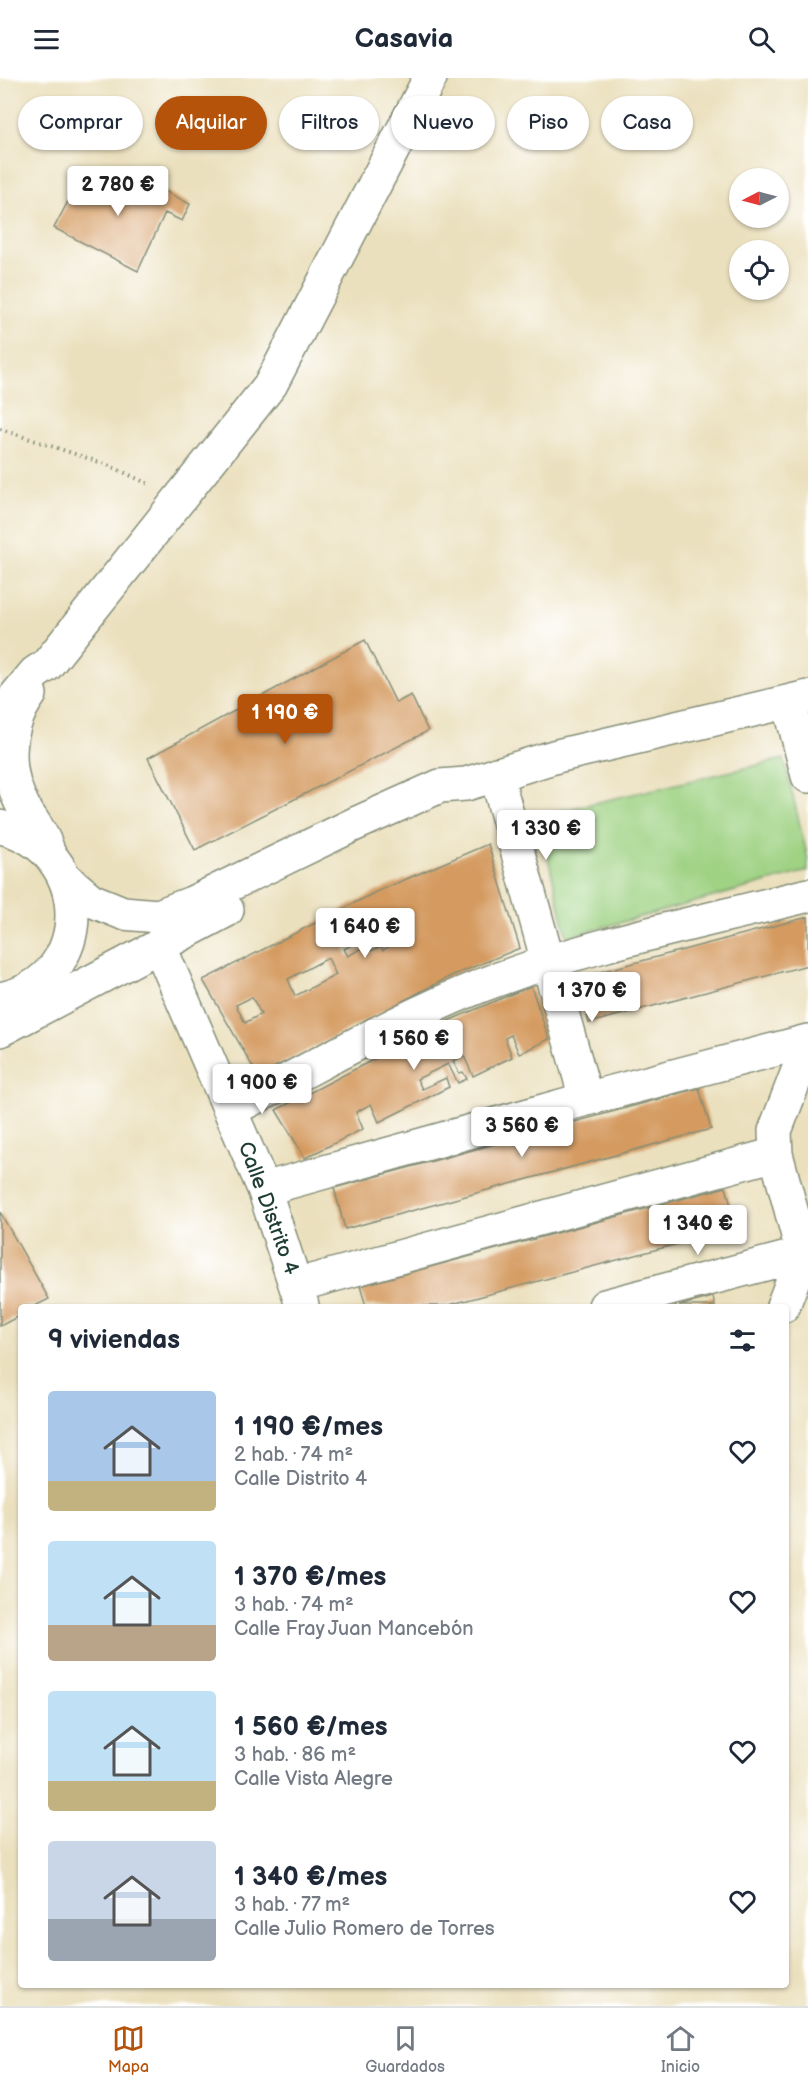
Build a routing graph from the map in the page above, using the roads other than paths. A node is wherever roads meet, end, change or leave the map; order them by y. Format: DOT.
graph roads {
  1 [pos="430,78"];
  2 [pos="47,665"];
  3 [pos="799,699"];
  4 [pos="0,715"];
  5 [pos="808,776"];
  6 [pos="481,779"];
  7 [pos="0,827"];
  8 [pos="57,865"];
  9 [pos="808,895"];
  10 [pos="159,945"];
  11 [pos="548,962"];
  12 [pos="43,979"];
  13 [pos="4,1001"];
  14 [pos="0,1030"];
  15 [pos="808,1043"];
  16 [pos="586,1099"];
  17 [pos="232,1109"];
  18 [pos="776,1154"];
  19 [pos="264,1189"];
  20 [pos="803,1254"];
  21 [pos="300,1296"];
  22 [pos="613,1304"];
  23 [pos="784,1304"];
  1 -- 2 [label="street"];
  2 -- 4 [label="street"];
  2 -- 8 [label="street"];
  3 -- 5 [label="street"];
  3 -- 6 [label="street"];
  6 -- 8 [label="street"];
  6 -- 10 [label="street"];
  6 -- 11 [label="street"];
  7 -- 8 [label="street"];
  8 -- 12 [label="street"];
  9 -- 11 [label="street"];
  10 -- 12 [label="street"];
  10 -- 14 [label="street"];
  10 -- 17 [label="street, Calle Distrito 4"];
  11 -- 16 [label="street"];
  11 -- 17 [label="street"];
  12 -- 13 [label="street"];
  15 -- 16 [label="street"];
  15 -- 18 [label="street"];
  16 -- 19 [label="street"];
  17 -- 19 [label="street, Calle Distrito 4"];
  18 -- 20 [label="street"];
  18 -- 21 [label="street"];
  19 -- 21 [label="street, Calle Distrito 4"];
  20 -- 22 [label="street"];
  20 -- 23 [label="street"];
}
